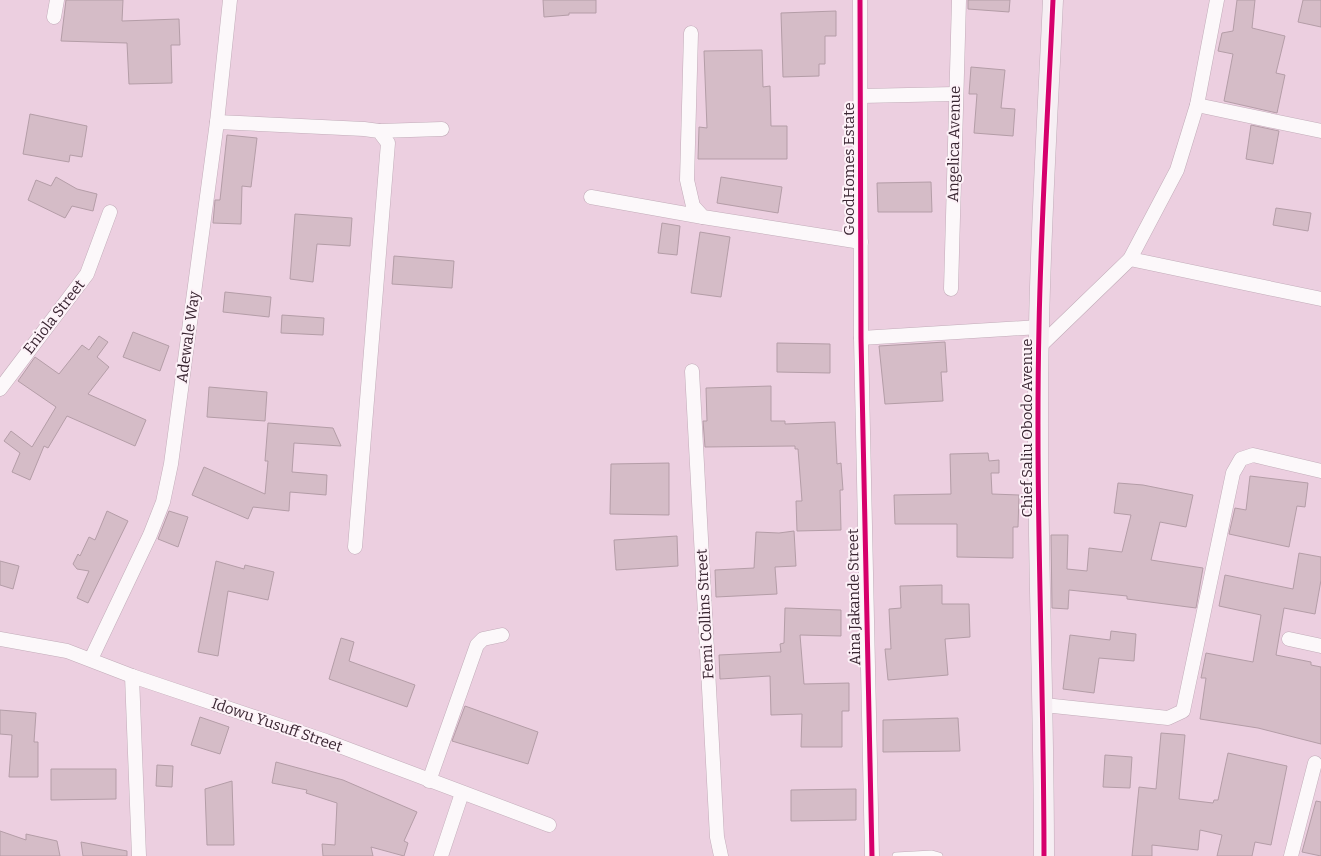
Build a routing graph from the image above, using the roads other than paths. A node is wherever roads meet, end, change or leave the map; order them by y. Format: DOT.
graph roads {
  1 [pos="57,0"];
  2 [pos="230,0"];
  3 [pos="860,0"];
  4 [pos="959,0"];
  5 [pos="1053,0"];
  6 [pos="1217,0"];
  7 [pos="54,17"];
  8 [pos="691,33"];
  9 [pos="955,94"];
  10 [pos="861,96"];
  11 [pos="1197,105"];
  12 [pos="217,122"];
  13 [pos="442,129"];
  14 [pos="379,131"];
  15 [pos="1321,132"];
  16 [pos="591,197"];
  17 [pos="110,212"];
  18 [pos="704,216"];
  19 [pos="861,242"];
  20 [pos="1130,259"];
  21 [pos="951,289"];
  22 [pos="1321,299"];
  23 [pos="1039,327"];
  24 [pos="861,338"];
  25 [pos="1039,347"];
  26 [pos="692,371"];
  27 [pos="0,389"];
  28 [pos="1321,471"];
  29 [pos="355,547"];
  30 [pos="502,635"];
  31 [pos="1289,638"];
  32 [pos="0,639"];
  33 [pos="1321,646"];
  34 [pos="91,659"];
  35 [pos="132,676"];
  36 [pos="1044,706"];
  37 [pos="1315,763"];
  38 [pos="429,781"];
  39 [pos="462,793"];
  40 [pos="550,825"];
  41 [pos="139,856"];
  42 [pos="441,856"];
  43 [pos="721,856"];
  44 [pos="872,856"];
  45 [pos="896,856"];
  46 [pos="939,856"];
  47 [pos="1044,856"];
  48 [pos="1291,856"];
  1 -- 7 [label="street"];
  2 -- 12 [label="street, Adewale Way"];
  3 -- 10 [label="street, GoodHomes Estate"];
  4 -- 9 [label="street, Angelica Avenue"];
  5 -- 23 [label="street, Chief Saliu Obodo Avenue"];
  6 -- 11 [label="street"];
  8 -- 18 [label="street"];
  9 -- 10 [label="street"];
  9 -- 21 [label="street, Angelica Avenue"];
  10 -- 19 [label="street, GoodHomes Estate"];
  11 -- 15 [label="street"];
  11 -- 20 [label="street"];
  12 -- 14 [label="street"];
  12 -- 34 [label="street, Adewale Way"];
  13 -- 14 [label="street"];
  14 -- 29 [label="street"];
  16 -- 18 [label="street"];
  17 -- 27 [label="street, Eniola Street"];
  18 -- 19 [label="street"];
  19 -- 24 [label="street, GoodHomes Estate"];
  20 -- 22 [label="street"];
  20 -- 25 [label="street"];
  23 -- 24 [label="street"];
  23 -- 25 [label="street, Chief Saliu Obodo Avenue"];
  24 -- 44 [label="street, Aina Jakande Street"];
  25 -- 36 [label="street, Chief Saliu Obodo Avenue"];
  26 -- 43 [label="street, Femi Collins Street"];
  28 -- 36 [label="street"];
  30 -- 38 [label="street"];
  31 -- 33 [label="street"];
  32 -- 34 [label="street, Idowu Yusuff Street"];
  34 -- 35 [label="street, Idowu Yusuff Street"];
  35 -- 38 [label="street, Idowu Yusuff Street"];
  35 -- 41 [label="street"];
  36 -- 47 [label="street, Chief Saliu Obodo Avenue"];
  37 -- 48 [label="street"];
  38 -- 39 [label="street, Idowu Yusuff Street"];
  39 -- 40 [label="street, Idowu Yusuff Street"];
  39 -- 42 [label="street"];
  45 -- 46 [label="lane"];
}
